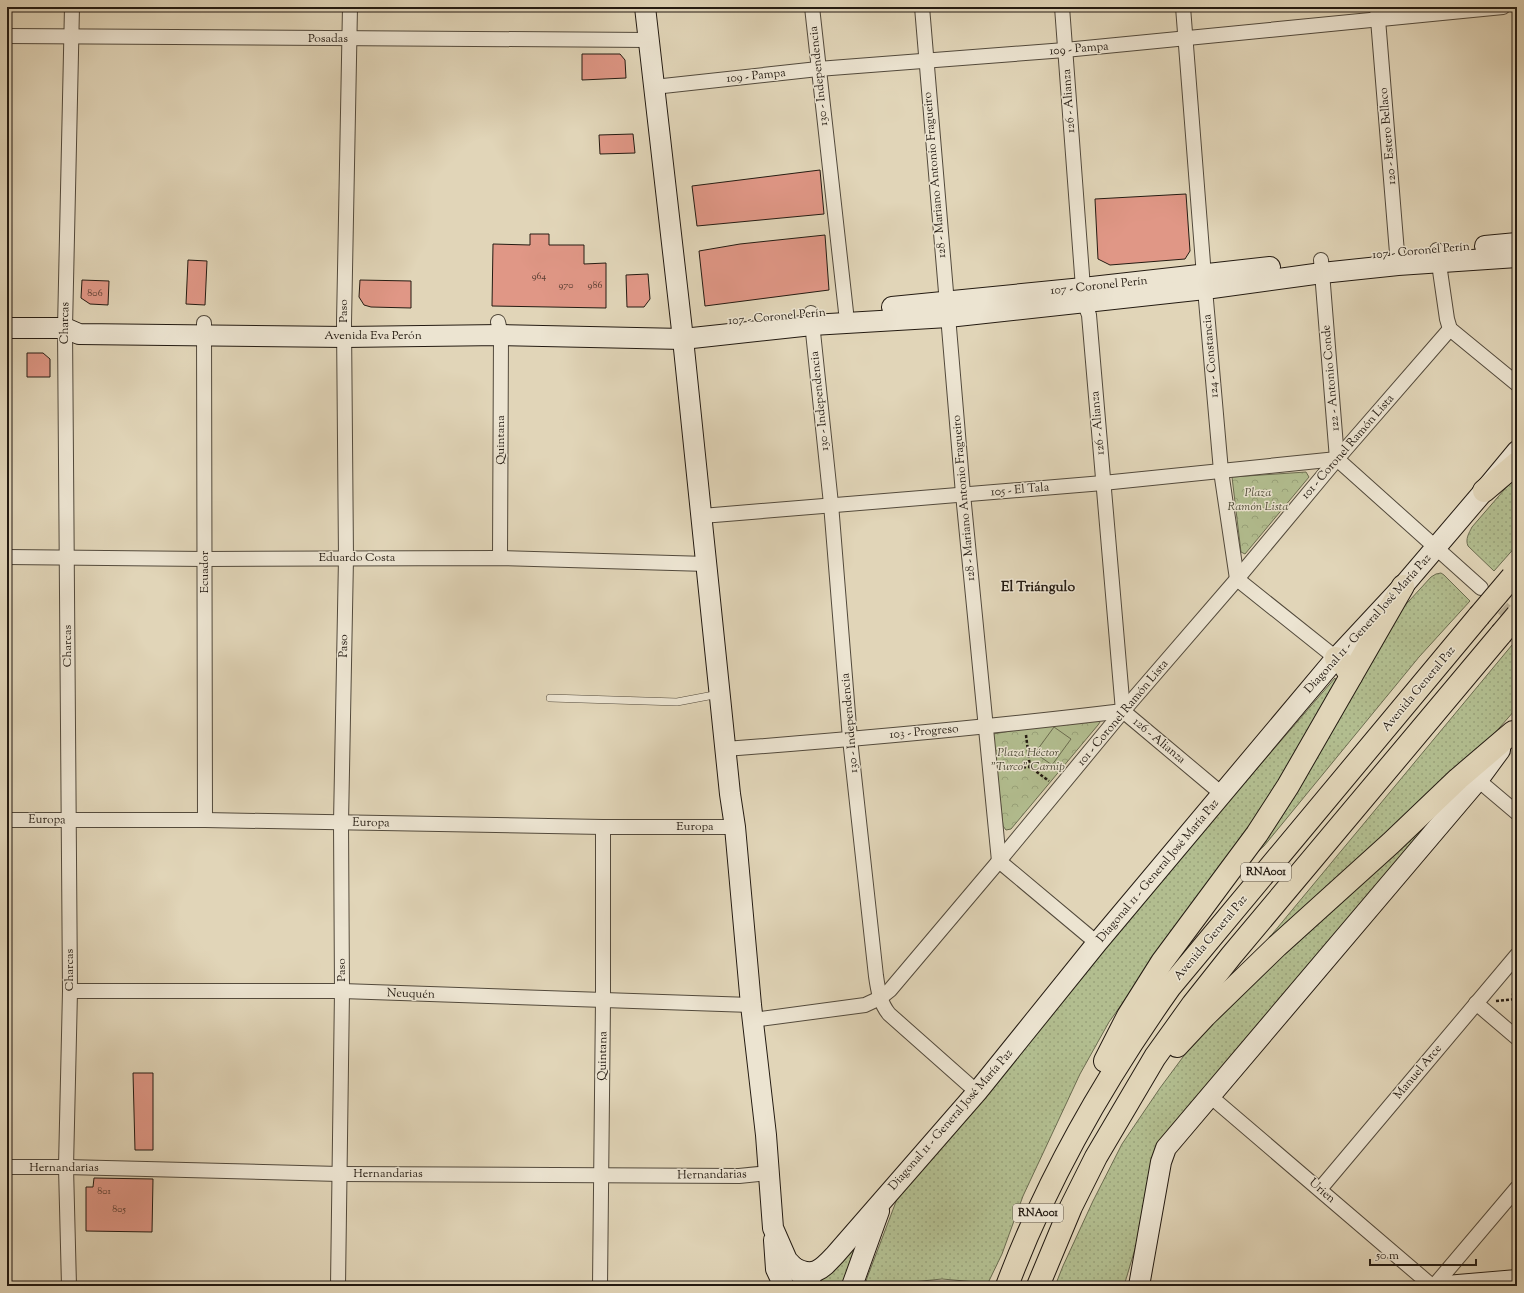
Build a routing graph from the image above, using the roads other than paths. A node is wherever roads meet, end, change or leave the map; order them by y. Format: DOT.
graph roads {
  1 [pos="72,7"];
  2 [pos="350,7"];
  3 [pos="645,7"];
  4 [pos="812,7"];
  5 [pos="922,7"];
  6 [pos="1062,7"];
  7 [pos="1183,7"];
  8 [pos="1503,7"];
  9 [pos="1378,13"];
  10 [pos="7,36"];
  11 [pos="72,37"];
  12 [pos="1186,38"];
  13 [pos="350,39"];
  14 [pos="649,40"];
  15 [pos="1065,50"];
  16 [pos="926,61"];
  17 [pos="818,69"];
  18 [pos="654,87"];
  19 [pos="1517,243"];
  20 [pos="1438,256"];
  21 [pos="1517,257"];
  22 [pos="1398,260"];
  23 [pos="1322,267"];
  24 [pos="1204,282"];
  25 [pos="1084,295"];
  26 [pos="947,309"];
  27 [pos="846,312"];
  28 [pos="811,319"];
  29 [pos="7,328"];
  30 [pos="65,328"];
  31 [pos="205,329"];
  32 [pos="500,329"];
  33 [pos="1450,329"];
  34 [pos="344,330"];
  35 [pos="682,332"];
  36 [pos="1517,384"];
  37 [pos="1517,450"];
  38 [pos="1337,459"];
  39 [pos="1517,462"];
  40 [pos="1221,471"];
  41 [pos="1103,483"];
  42 [pos="1484,491"];
  43 [pos="963,494"];
  44 [pos="831,504"];
  45 [pos="702,516"];
  46 [pos="1436,548"];
  47 [pos="7,557"];
  48 [pos="67,557"];
  49 [pos="346,558"];
  50 [pos="500,558"];
  51 [pos="205,559"];
  52 [pos="707,564"];
  53 [pos="1514,574"];
  54 [pos="1237,579"];
  55 [pos="1403,586"];
  56 [pos="1481,588"];
  57 [pos="1517,615"];
  58 [pos="1336,658"];
  59 [pos="1351,676"];
  60 [pos="720,694"];
  61 [pos="550,698"];
  62 [pos="1123,711"];
  63 [pos="987,727"];
  64 [pos="1515,730"];
  65 [pos="850,739"];
  66 [pos="725,749"];
  67 [pos="1478,780"];
  68 [pos="1222,794"];
  69 [pos="1517,813"];
  70 [pos="7,820"];
  71 [pos="69,820"];
  72 [pos="205,820"];
  73 [pos="341,823"];
  74 [pos="603,827"];
  75 [pos="734,827"];
  76 [pos="1000,861"];
  77 [pos="1097,943"];
  78 [pos="1517,955"];
  79 [pos="70,991"];
  80 [pos="342,991"];
  81 [pos="880,998"];
  82 [pos="603,1000"];
  83 [pos="1476,1003"];
  84 [pos="752,1012"];
  85 [pos="1517,1038"];
  86 [pos="977,1092"];
  87 [pos="1210,1096"];
  88 [pos="1072,1143"];
  89 [pos="1096,1157"];
  90 [pos="7,1167"];
  91 [pos="66,1167"];
  92 [pos="768,1173"];
  93 [pos="339,1174"];
  94 [pos="602,1176"];
  95 [pos="1517,1188"];
  96 [pos="1320,1189"];
  97 [pos="884,1200"];
  98 [pos="782,1277"];
  99 [pos="1517,1280"];
  100 [pos="1007,1285"];
  101 [pos="69,1286"];
  102 [pos="338,1286"];
  103 [pos="600,1286"];
  104 [pos="812,1286"];
  105 [pos="852,1286"];
  106 [pos="1038,1286"];
  107 [pos="1139,1286"];
  108 [pos="1433,1286"];
  109 [pos="1446,1286"];
  1 -- 11 [label="street, Charcas"];
  2 -- 13 [label="street, Paso"];
  3 -- 14 [label="street"];
  4 -- 17 [label="street, 130 - Independencia"];
  5 -- 16 [label="street, 128 - Mariano Antonio Fragueiro"];
  6 -- 15 [label="street, 126 - Alianza"];
  7 -- 12 [label="street, 124 - Constancia"];
  8 -- 9 [label="street, 109 - Pampa"];
  9 -- 12 [label="street, 109 - Pampa"];
  9 -- 22 [label="street, 120 - Estero Bellaco"];
  10 -- 11 [label="street, Posadas"];
  11 -- 13 [label="street, Posadas"];
  11 -- 30 [label="street, Charcas"];
  12 -- 15 [label="street, 109 - Pampa"];
  12 -- 24 [label="street, 124 - Constancia"];
  13 -- 14 [label="street, Posadas"];
  13 -- 34 [label="street, Paso"];
  14 -- 18 [label="street"];
  15 -- 16 [label="street, 109 - Pampa"];
  15 -- 25 [label="street, 126 - Alianza"];
  16 -- 17 [label="street, 109 - Pampa"];
  16 -- 26 [label="street, 128 - Mariano Antonio Fragueiro"];
  17 -- 18 [label="street, 109 - Pampa"];
  17 -- 27 [label="street, 130 - Independencia"];
  18 -- 35 [label="street"];
  19 -- 20 [label="street, 107 - Coronel Perín"];
  20 -- 21 [label="street, 107 - Coronel Perín"];
  20 -- 22 [label="street, 107 - Coronel Perín"];
  20 -- 33 [label="street"];
  22 -- 23 [label="street, 107 - Coronel Perín"];
  23 -- 24 [label="street, 107 - Coronel Perín"];
  23 -- 38 [label="street, 122 - Antonio Conde"];
  24 -- 25 [label="street, 107 - Coronel Perín"];
  24 -- 40 [label="street, 124 - Constancia"];
  25 -- 26 [label="street, 107 - Coronel Perín"];
  25 -- 41 [label="street, 126 - Alianza"];
  26 -- 27 [label="street, 107 - Coronel Perín"];
  26 -- 28 [label="street, 107 - Coronel Perín"];
  26 -- 43 [label="street, 128 - Mariano Antonio Fragueiro"];
  27 -- 28 [label="street, 107 - Coronel Perín"];
  28 -- 35 [label="street, 107 - Coronel Perín"];
  28 -- 44 [label="street, 130 - Independencia"];
  29 -- 30 [label="street, Avenida Eva Perón"];
  30 -- 31 [label="street, Avenida Eva Perón"];
  30 -- 48 [label="street, Charcas"];
  31 -- 34 [label="street, Avenida Eva Perón"];
  31 -- 51 [label="street, Ecuador"];
  32 -- 34 [label="street, Avenida Eva Perón"];
  32 -- 35 [label="street, Avenida Eva Perón"];
  32 -- 50 [label="street, Quintana"];
  33 -- 36 [label="street"];
  33 -- 38 [label="street, 101 - Coronel Ramón Lista"];
  34 -- 49 [label="street, Paso"];
  35 -- 45 [label="street"];
  37 -- 42 [label="street, Diagonal 11 - General José María Paz"];
  38 -- 40 [label="street, 105 - El Tala"];
  38 -- 46 [label="street"];
  38 -- 54 [label="street, 101 - Coronel Ramón Lista"];
  39 -- 42 [label="highway"];
  40 -- 41 [label="street, 105 - El Tala"];
  40 -- 54 [label="street, 124 - Constancia"];
  41 -- 43 [label="street, 105 - El Tala"];
  41 -- 62 [label="street, 126 - Alianza"];
  42 -- 46 [label="street, Diagonal 11 - General José María Paz"];
  43 -- 44 [label="street, 105 - El Tala"];
  43 -- 63 [label="street, 128 - Mariano Antonio Fragueiro"];
  44 -- 45 [label="street, 105 - El Tala"];
  44 -- 65 [label="street, 130 - Independencia"];
  45 -- 52 [label="street"];
  46 -- 55 [label="street, Diagonal 11 - General José María Paz"];
  46 -- 56 [label="street"];
  47 -- 48 [label="street, Eduardo Costa"];
  48 -- 51 [label="street, Eduardo Costa"];
  48 -- 71 [label="street, Charcas"];
  49 -- 50 [label="street, Eduardo Costa"];
  49 -- 51 [label="street, Eduardo Costa"];
  49 -- 73 [label="street, Paso"];
  50 -- 52 [label="street, Eduardo Costa"];
  51 -- 72 [label="street, Ecuador"];
  52 -- 60 [label="street"];
  53 -- 88 [label="highway, Avenida General Paz / RNA001, bridge"];
  54 -- 58 [label="street"];
  54 -- 62 [label="street, 101 - Coronel Ramón Lista"];
  55 -- 58 [label="street, Diagonal 11 - General José María Paz"];
  55 -- 59 [label="highway"];
  57 -- 89 [label="highway, RNA001, bridge"];
  58 -- 59 [label="highway"];
  58 -- 68 [label="street, Diagonal 11 - General José María Paz"];
  59 -- 88 [label="highway"];
  60 -- 61 [label="lane"];
  60 -- 66 [label="street"];
  62 -- 63 [label="street, 103 - Progreso"];
  62 -- 68 [label="street, 126 - Alianza"];
  62 -- 76 [label="street, 101 - Coronel Ramón Lista"];
  63 -- 65 [label="street, 103 - Progreso"];
  63 -- 76 [label="street, 128 - Mariano Antonio Fragueiro"];
  64 -- 67 [label="street"];
  64 -- 89 [label="highway"];
  65 -- 66 [label="street, 103 - Progreso"];
  65 -- 81 [label="street, 130 - Independencia"];
  66 -- 75 [label="street"];
  67 -- 69 [label="street"];
  67 -- 87 [label="street"];
  68 -- 77 [label="street, Diagonal 11 - General José María Paz"];
  70 -- 71 [label="street, Europa"];
  71 -- 72 [label="street, Europa"];
  71 -- 79 [label="street, Charcas"];
  72 -- 73 [label="street, Europa"];
  73 -- 74 [label="street, Europa"];
  73 -- 80 [label="street, Paso"];
  74 -- 75 [label="street, Europa"];
  74 -- 82 [label="street, Quintana"];
  75 -- 84 [label="street"];
  76 -- 77 [label="street"];
  76 -- 81 [label="street, 101 - Coronel Ramón Lista"];
  77 -- 86 [label="street, Diagonal 11 - General José María Paz"];
  78 -- 83 [label="street, Manuel Arce"];
  79 -- 80 [label="street, Neuquén"];
  79 -- 91 [label="street, Charcas"];
  80 -- 82 [label="street, Neuquén"];
  80 -- 93 [label="street, Paso"];
  81 -- 84 [label="street, 101 - Coronel Ramón Lista"];
  81 -- 86 [label="street, 130 - Independencia"];
  82 -- 84 [label="street, Neuquén"];
  82 -- 94 [label="street, Quintana"];
  83 -- 85 [label="street"];
  83 -- 96 [label="street, Manuel Arce"];
  84 -- 92 [label="street"];
  86 -- 97 [label="street, Diagonal 11 - General José María Paz"];
  87 -- 96 [label="street, Urien"];
  87 -- 107 [label="street"];
  88 -- 100 [label="highway, Avenida General Paz / RNA001"];
  89 -- 106 [label="highway, RNA001"];
  90 -- 91 [label="street, Hernandarias"];
  91 -- 93 [label="street, Hernandarias"];
  91 -- 101 [label="street, Charcas"];
  92 -- 94 [label="street, Hernandarias"];
  92 -- 98 [label="street"];
  93 -- 94 [label="street, Hernandarias"];
  93 -- 102 [label="street, Paso"];
  94 -- 103 [label="street, Quintana"];
  95 -- 108 [label="street"];
  96 -- 108 [label="street, Urien"];
  97 -- 98 [label="street, Diagonal 11 - General José María Paz"];
  97 -- 105 [label="street"];
  98 -- 104 [label="street"];
  99 -- 109 [label="street"];
}
